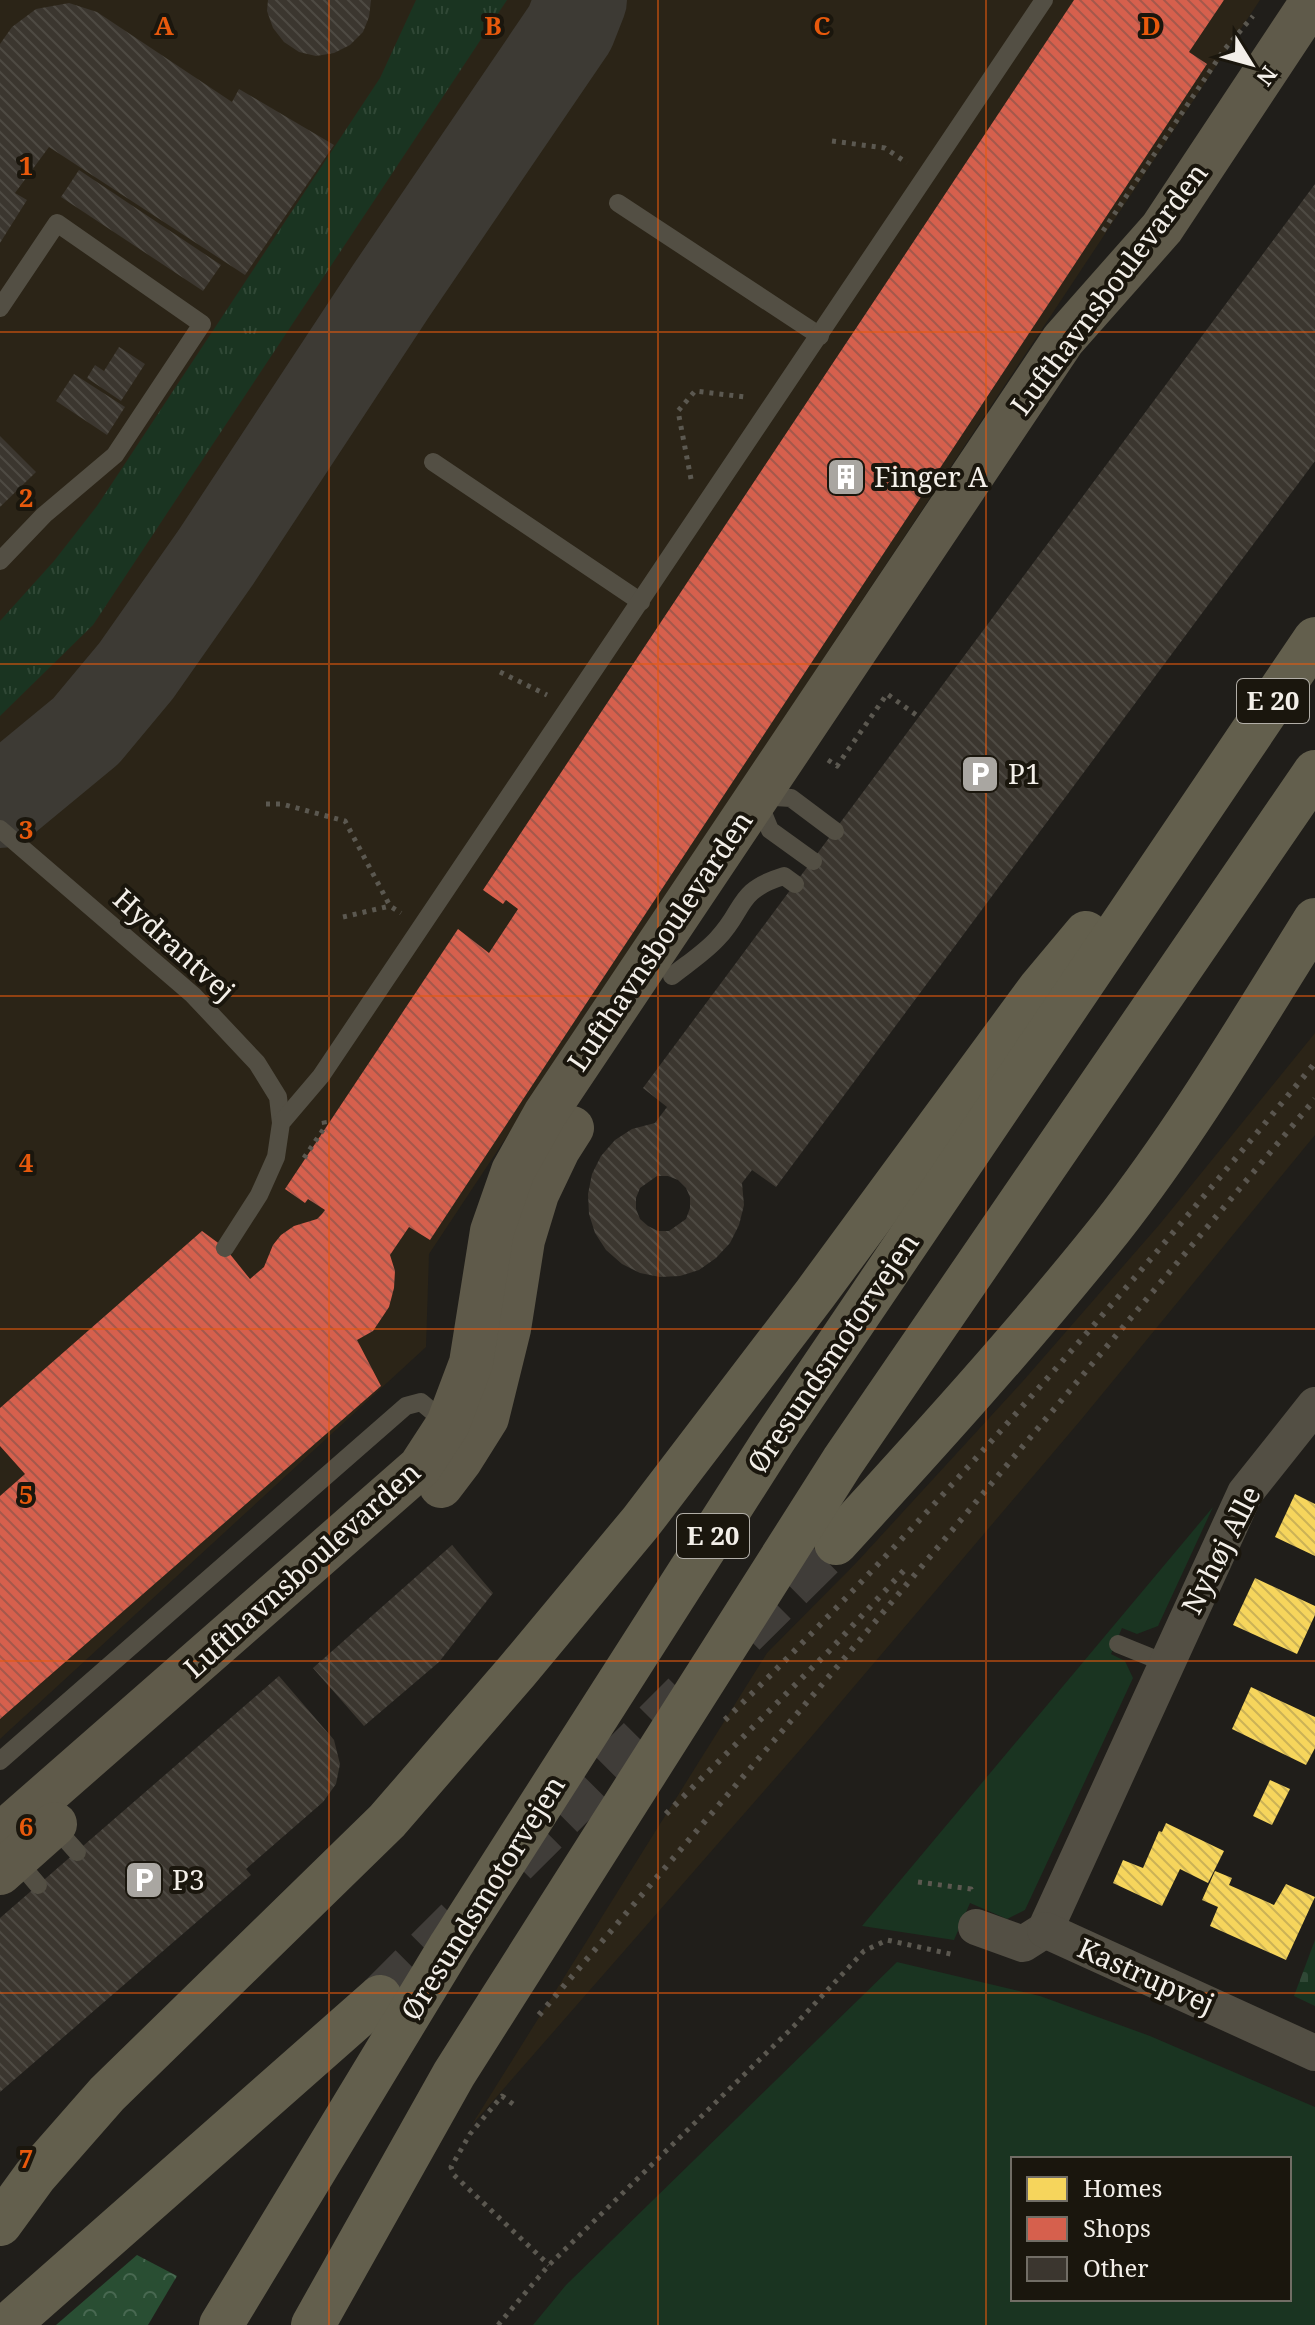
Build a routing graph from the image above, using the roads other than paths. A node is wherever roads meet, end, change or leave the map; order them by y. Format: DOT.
graph roads {
  1 [pos="1044,0"];
  2 [pos="1313,0"];
  3 [pos="1315,48"];
  4 [pos="618,203"];
  5 [pos="0,308"];
  6 [pos="820,336"];
  7 [pos="433,462"];
  8 [pos="0,561"];
  9 [pos="641,602"];
  10 [pos="1315,639"];
  11 [pos="1230,763"];
  12 [pos="1315,772"];
  13 [pos="772,808"];
  14 [pos="0,829"];
  15 [pos="835,831"];
  16 [pos="813,861"];
  17 [pos="795,884"];
  18 [pos="1315,920"];
  19 [pos="672,976"];
  20 [pos="281,1123"];
  21 [pos="225,1248"];
  22 [pos="1315,1405"];
  23 [pos="459,1435"];
  24 [pos="836,1543"];
  25 [pos="1118,1644"];
  26 [pos="1165,1663"];
  27 [pos="0,1761"];
  28 [pos="27,1852"];
  29 [pos="976,1927"];
  30 [pos="1045,1930"];
  31 [pos="380,1997"];
  32 [pos="1315,2053"];
  33 [pos="0,2224"];
  34 [pos="8,2325"];
  35 [pos="221,2325"];
  36 [pos="313,2325"];
  1 -- 6 [label="lane"];
  2 -- 13 [label="street, Lufthavnsboulevarden"];
  3 -- 13 [label="street, Lufthavnsboulevarden"];
  4 -- 6 [label="lane"];
  5 -- 8 [label="lane"];
  6 -- 9 [label="lane"];
  7 -- 9 [label="lane"];
  9 -- 20 [label="lane"];
  10 -- 11 [label="highway, Øresundsmotorvejen / E 20"];
  11 -- 33 [label="highway"];
  11 -- 35 [label="highway, Øresundsmotorvejen / E 20"];
  12 -- 36 [label="highway, E 20"];
  13 -- 15 [label="lane"];
  13 -- 16 [label="lane"];
  13 -- 19 [label="street, Lufthavnsboulevarden"];
  13 -- 23 [label="street, Lufthavnsboulevarden"];
  14 -- 20 [label="lane, Hydrantvej"];
  17 -- 19 [label="lane"];
  18 -- 24 [label="highway"];
  19 -- 23 [label="street, Lufthavnsboulevarden"];
  20 -- 21 [label="lane"];
  22 -- 26 [label="street, Nyhøj Alle"];
  23 -- 27 [label="lane"];
  23 -- 28 [label="street, Lufthavnsboulevarden"];
  25 -- 26 [label="lane"];
  26 -- 30 [label="street, Nyhøj Alle"];
  29 -- 30 [label="street, Kastrupvej"];
  30 -- 32 [label="street, Kastrupvej"];
  31 -- 34 [label="highway"];
}
